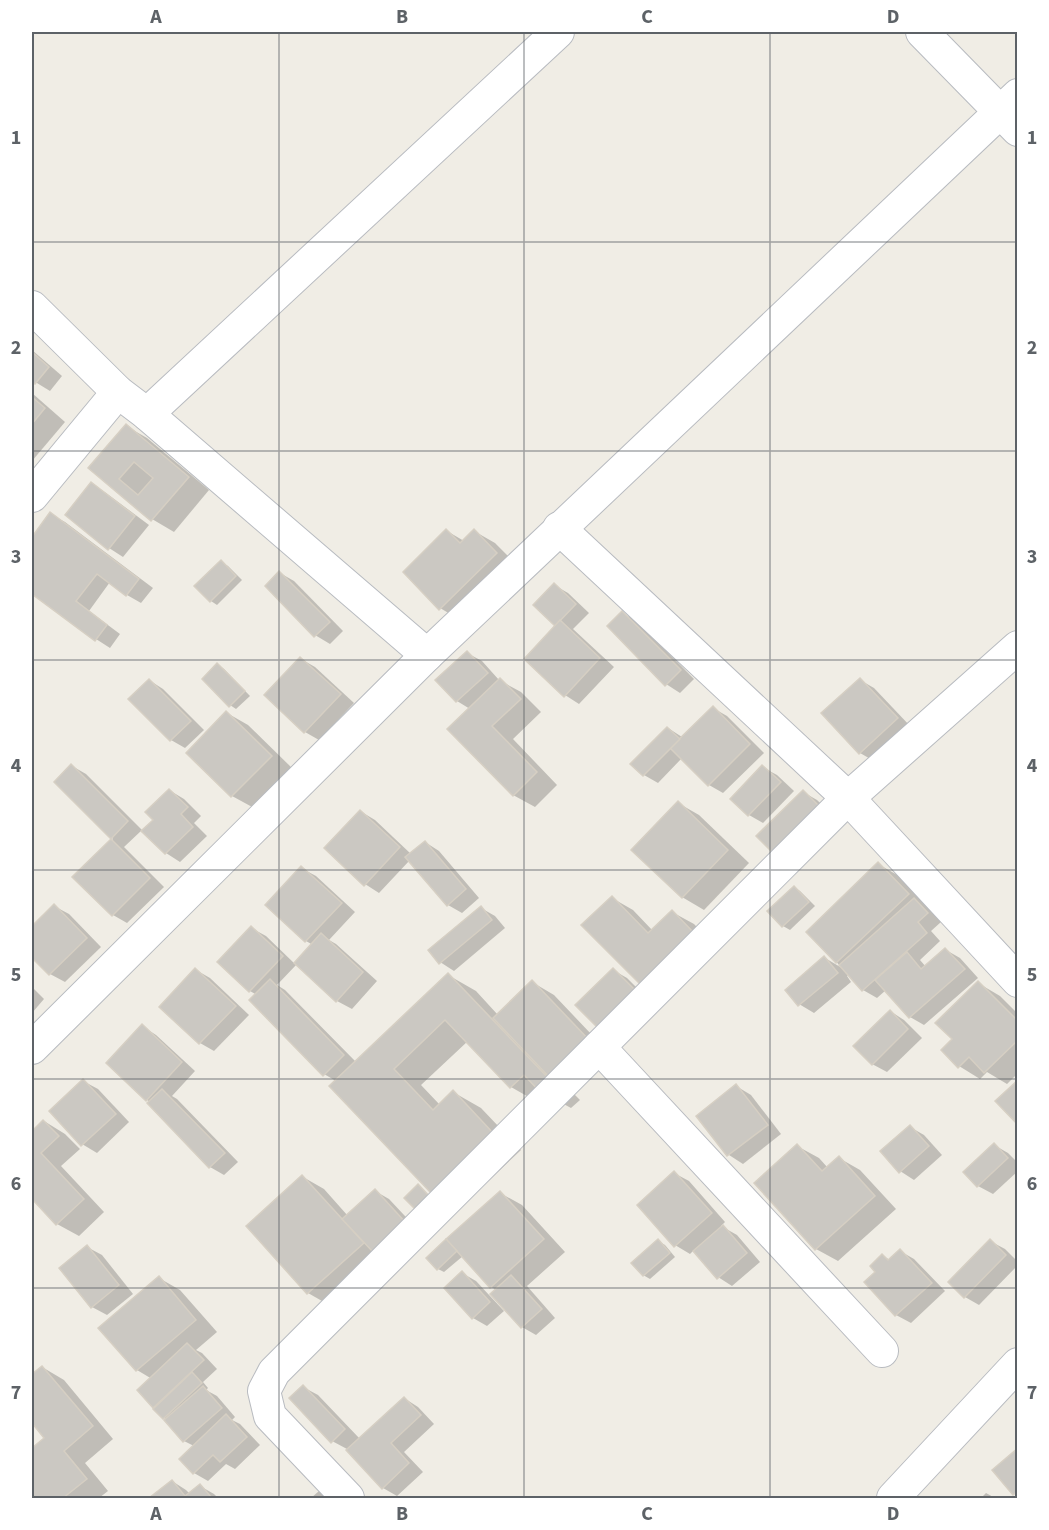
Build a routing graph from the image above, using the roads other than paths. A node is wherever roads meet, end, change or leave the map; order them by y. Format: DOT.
graph roads {
  1 [pos="558,32"];
  2 [pos="922,32"];
  3 [pos="1012,112"];
  4 [pos="32,307"];
  5 [pos="118,392"];
  6 [pos="147,414"];
  7 [pos="32,496"];
  8 [pos="559,528"];
  9 [pos="1017,647"];
  10 [pos="427,655"];
  11 [pos="848,798"];
  12 [pos="1017,981"];
  13 [pos="599,1047"];
  14 [pos="32,1048"];
  15 [pos="882,1351"];
  16 [pos="1017,1364"];
  17 [pos="348,1498"];
  18 [pos="893,1498"];
  1 -- 6 [label="street"];
  2 -- 3 [label="street"];
  3 -- 8 [label="street"];
  4 -- 5 [label="street"];
  5 -- 6 [label="street"];
  5 -- 7 [label="street"];
  6 -- 10 [label="street"];
  8 -- 10 [label="street"];
  8 -- 11 [label="street"];
  9 -- 11 [label="street"];
  10 -- 14 [label="street"];
  11 -- 12 [label="street"];
  11 -- 13 [label="street"];
  13 -- 15 [label="street"];
  13 -- 17 [label="street"];
  16 -- 18 [label="street"];
}
